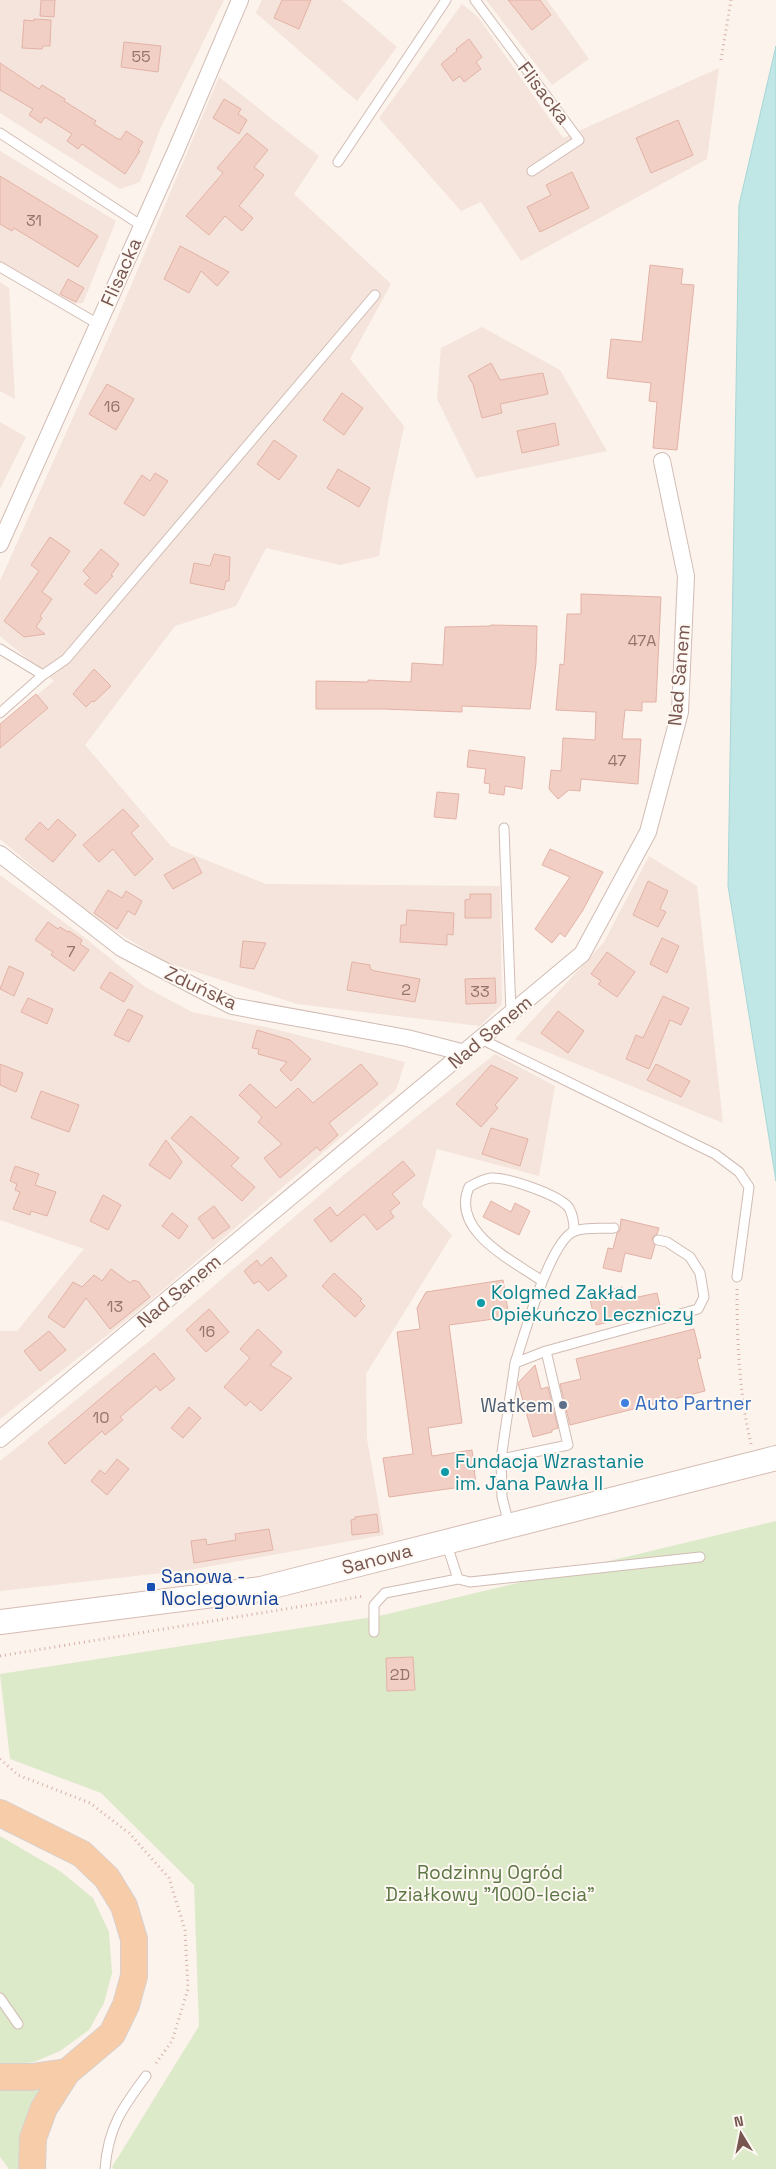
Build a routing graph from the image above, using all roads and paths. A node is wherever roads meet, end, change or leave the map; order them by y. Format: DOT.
graph roads {
  1 [pos="240,0"];
  2 [pos="446,0"];
  3 [pos="475,0"];
  4 [pos="731,0"];
  5 [pos="721,60"];
  6 [pos="0,133"];
  7 [pos="338,162"];
  8 [pos="532,171"];
  9 [pos="142,226"];
  10 [pos="0,267"];
  11 [pos="375,295"];
  12 [pos="98,324"];
  13 [pos="662,461"];
  14 [pos="0,544"];
  15 [pos="0,649"];
  16 [pos="43,676"];
  17 [pos="0,713"];
  18 [pos="504,828"];
  19 [pos="0,854"];
  20 [pos="511,1014"];
  21 [pos="480,1039"];
  22 [pos="465,1052"];
  23 [pos="614,1228"];
  24 [pos="574,1231"];
  25 [pos="658,1240"];
  26 [pos="737,1277"];
  27 [pos="542,1282"];
  28 [pos="546,1350"];
  29 [pos="515,1363"];
  30 [pos="0,1439"];
  31 [pos="750,1458"];
  32 [pos="776,1458"];
  33 [pos="501,1459"];
  34 [pos="509,1526"];
  35 [pos="446,1541"];
  36 [pos="700,1557"];
  37 [pos="458,1578"];
  38 [pos="385,1593"];
  39 [pos="0,1622"];
  40 [pos="374,1632"];
  41 [pos="0,1656"];
  42 [pos="0,1813"];
  43 [pos="0,1998"];
  44 [pos="18,2024"];
  45 [pos="67,2072"];
  46 [pos="146,2076"];
  47 [pos="0,2077"];
  48 [pos="32,2169"];
  49 [pos="105,2169"];
  1 -- 9 [label="street, Flisacka"];
  2 -- 7 [label="lane"];
  3 -- 8 [label="lane, Flisacka"];
  4 -- 5 [label="path"];
  6 -- 9 [label="lane"];
  9 -- 12 [label="street, Flisacka"];
  10 -- 12 [label="lane"];
  11 -- 16 [label="lane"];
  12 -- 14 [label="street, Flisacka"];
  13 -- 20 [label="street, Nad Sanem"];
  15 -- 16 [label="lane"];
  16 -- 17 [label="lane"];
  18 -- 20 [label="lane"];
  19 -- 22 [label="street, Zduńska"];
  20 -- 21 [label="street, Nad Sanem"];
  21 -- 22 [label="street, Nad Sanem"];
  21 -- 26 [label="lane"];
  22 -- 30 [label="street, Nad Sanem"];
  23 -- 24 [label="lane"];
  24 -- 27 [label="lane"];
  24 -- 27 [label="lane"];
  25 -- 28 [label="lane"];
  26 -- 31 [label="path"];
  27 -- 29 [label="lane"];
  28 -- 29 [label="lane"];
  28 -- 33 [label="lane"];
  29 -- 33 [label="lane"];
  31 -- 32 [label="main road, Sanowa"];
  31 -- 34 [label="main road, Sanowa"];
  33 -- 34 [label="lane"];
  34 -- 35 [label="main road, Sanowa"];
  35 -- 37 [label="lane"];
  35 -- 39 [label="main road, Sanowa"];
  36 -- 37 [label="lane"];
  37 -- 38 [label="lane"];
  38 -- 40 [label="lane"];
  38 -- 41 [label="path"];
  42 -- 45 [label="main road"];
  43 -- 44 [label="lane"];
  45 -- 47 [label="main road"];
  45 -- 48 [label="main road"];
  46 -- 49 [label="lane"];
}
